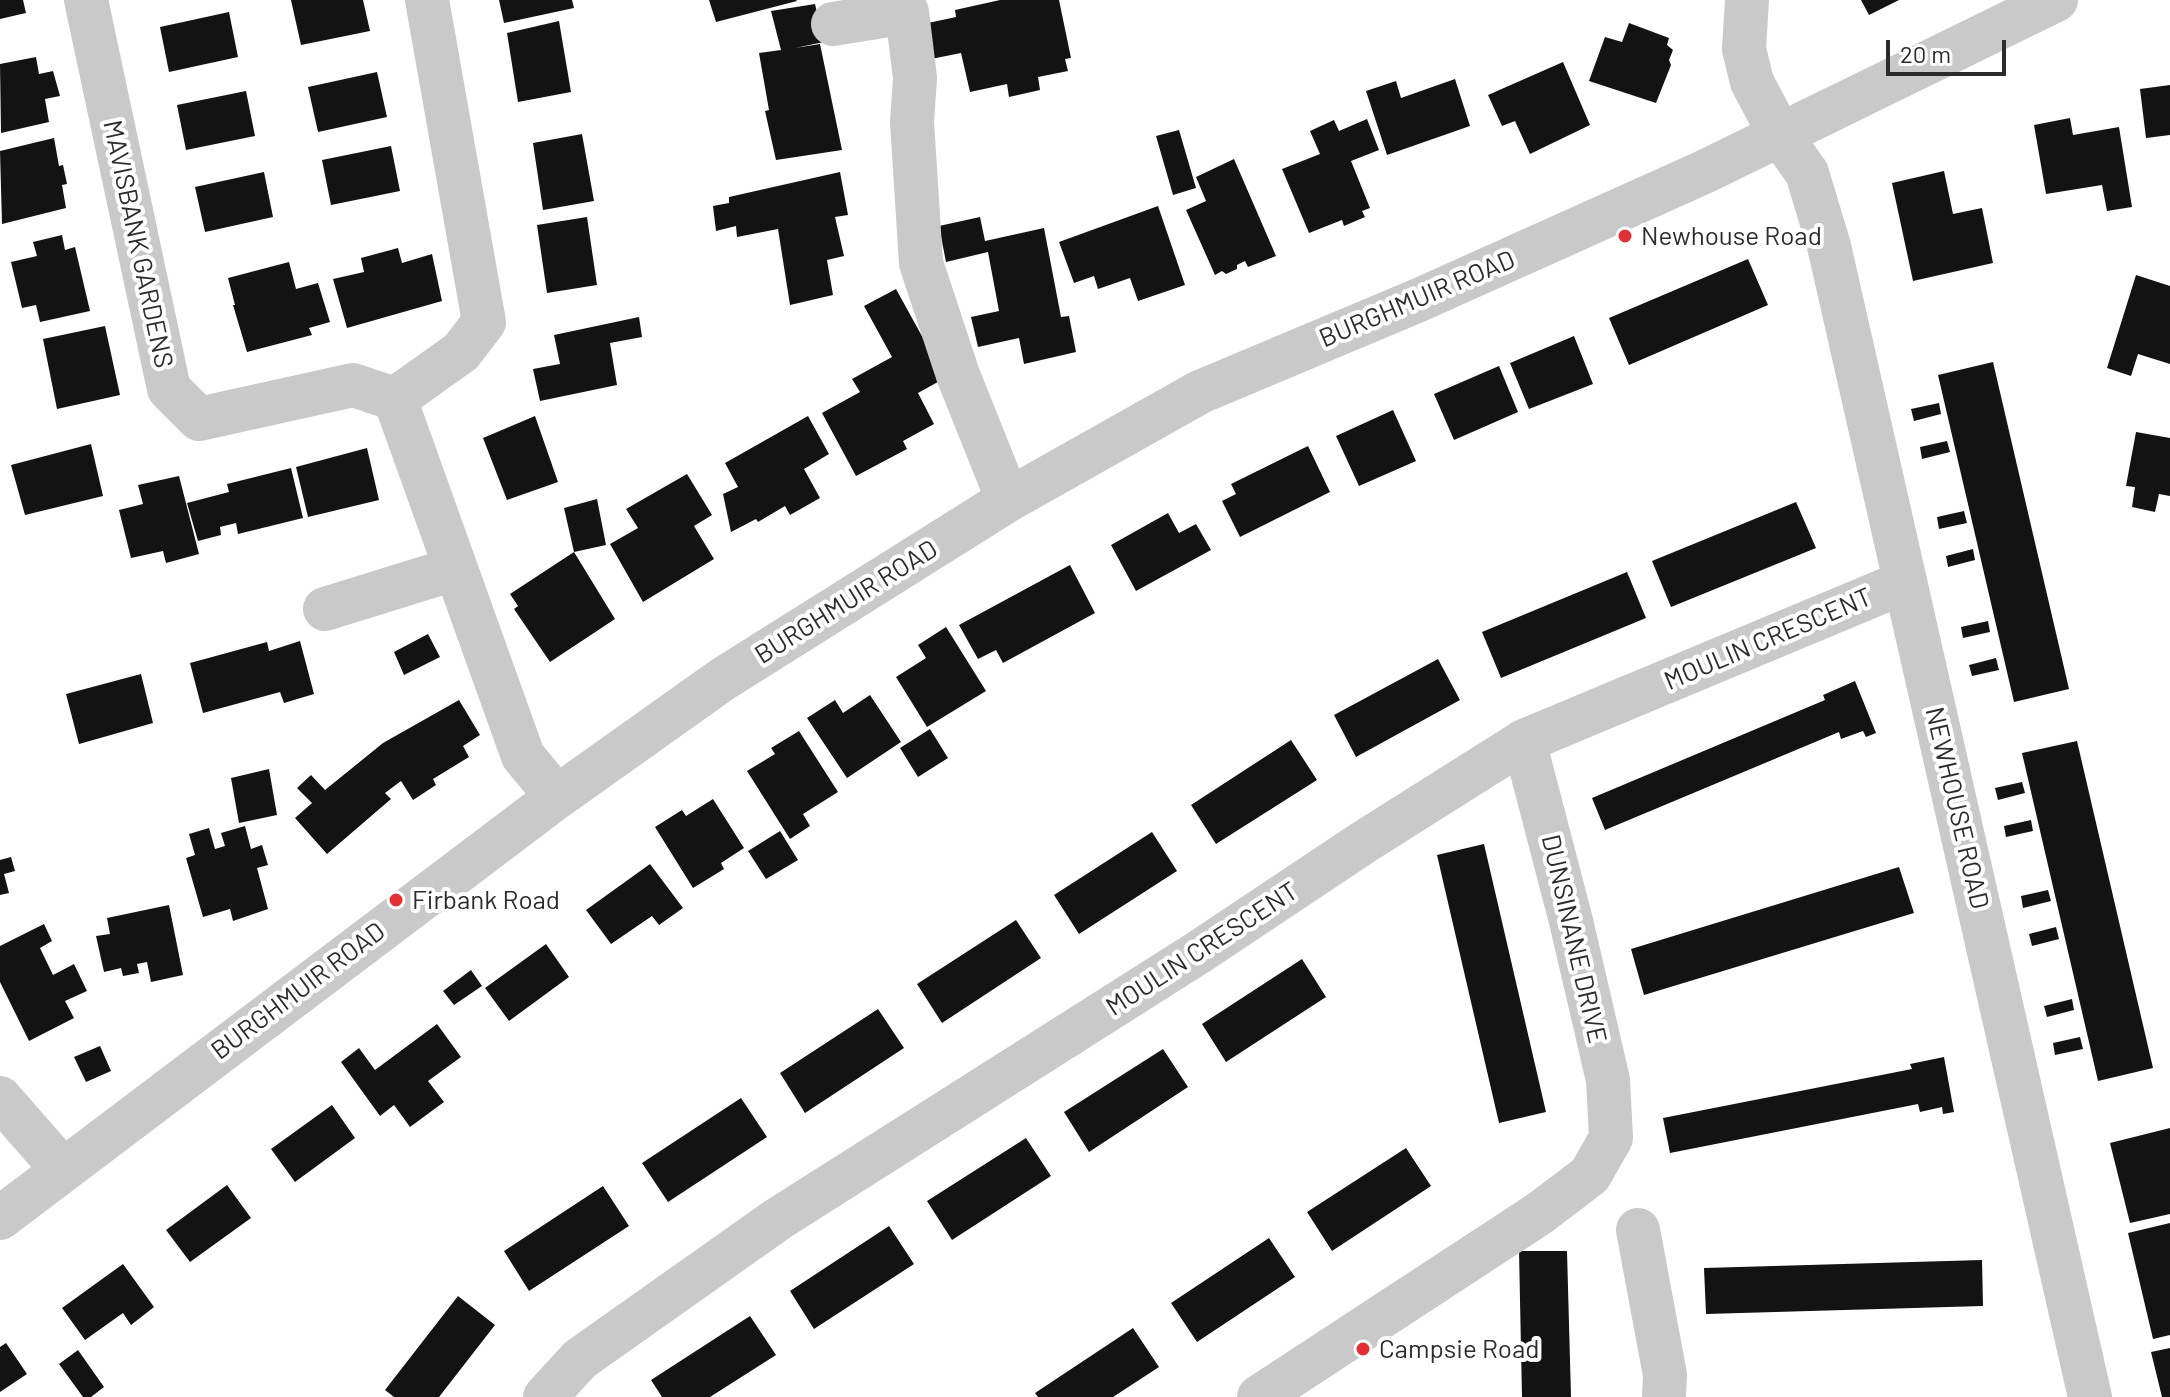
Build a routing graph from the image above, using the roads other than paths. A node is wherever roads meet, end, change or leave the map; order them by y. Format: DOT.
graph roads {
  1 [pos="86,0"];
  2 [pos="427,0"];
  3 [pos="1747,0"];
  4 [pos="2056,0"];
  5 [pos="833,24"];
  6 [pos="1780,135"];
  7 [pos="395,399"];
  8 [pos="1008,500"];
  9 [pos="454,569"];
  10 [pos="1905,582"];
  11 [pos="325,609"];
  12 [pos="1524,741"];
  13 [pos="557,797"];
  14 [pos="0,1098"];
  15 [pos="63,1170"];
  16 [pos="0,1218"];
  17 [pos="1638,1230"];
  18 [pos="545,1397"];
  19 [pos="1259,1397"];
  20 [pos="1664,1397"];
  21 [pos="2090,1397"];
  1 -- 7 [label="street, MAVISBANK GARDENS"];
  2 -- 7 [label="street"];
  3 -- 6 [label="street, NEWHOUSE ROAD"];
  4 -- 6 [label="street, BURGHMUIR ROAD"];
  5 -- 8 [label="street"];
  6 -- 8 [label="street, BURGHMUIR ROAD"];
  6 -- 10 [label="street, NEWHOUSE ROAD"];
  7 -- 9 [label="street"];
  8 -- 13 [label="street, BURGHMUIR ROAD"];
  9 -- 11 [label="street"];
  9 -- 13 [label="street"];
  10 -- 12 [label="street, MOULIN CRESCENT"];
  10 -- 21 [label="street, NEWHOUSE ROAD"];
  12 -- 18 [label="street, MOULIN CRESCENT"];
  12 -- 19 [label="street, DUNSINANE DRIVE"];
  13 -- 15 [label="street, BURGHMUIR ROAD"];
  14 -- 15 [label="street"];
  15 -- 16 [label="street, BURGHMUIR ROAD"];
  17 -- 20 [label="street"];
}
